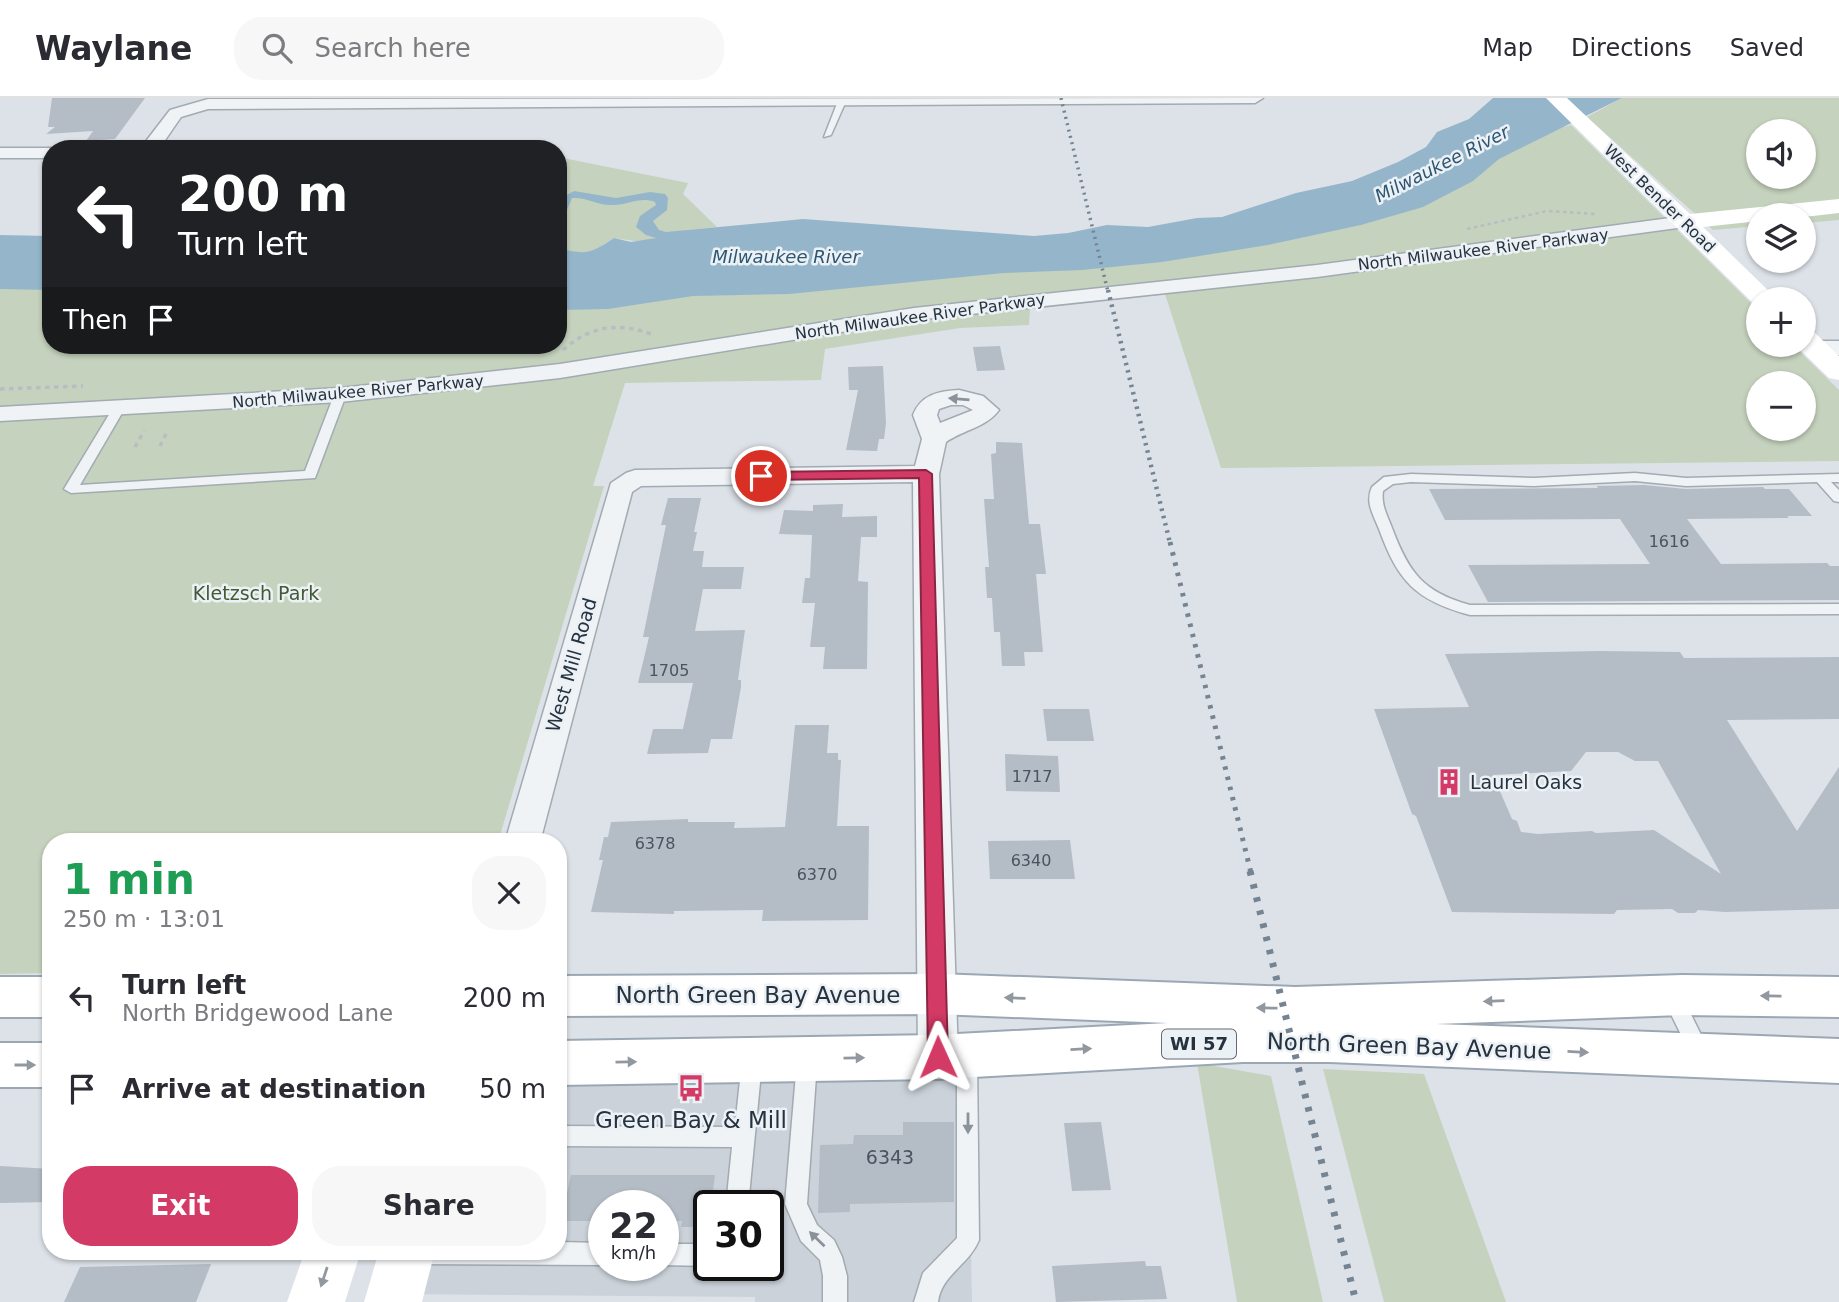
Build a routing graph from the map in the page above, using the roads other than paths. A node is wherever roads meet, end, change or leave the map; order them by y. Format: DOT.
graph roads {
  1 [pos="1255,98"];
  2 [pos="1556,98"];
  3 [pos="884,99"];
  4 [pos="568,100"];
  5 [pos="207,101"];
  6 [pos="240,101"];
  7 [pos="842,101"];
  8 [pos="624,105"];
  9 [pos="637,118"];
  10 [pos="598,120"];
  11 [pos="828,135"];
  12 [pos="157,140"];
  13 [pos="0,153"];
  14 [pos="42,153"];
  15 [pos="1839,206"];
  16 [pos="1685,222"];
  17 [pos="1752,287"];
  18 [pos="1819,345"];
  19 [pos="1839,372"];
  20 [pos="340,395"];
  21 [pos="119,408"];
  22 [pos="0,414"];
  23 [pos="934,439"];
  24 [pos="926,474"];
  25 [pos="1839,478"];
  26 [pos="1821,479"];
  27 [pos="1839,498"];
  28 [pos="1839,609"];
  29 [pos="524,833"];
  30 [pos="937,994"];
  31 [pos="1671,995"];
  32 [pos="567,996"];
  33 [pos="0,997"];
  34 [pos="42,997"];
  35 [pos="1839,997"];
  36 [pos="953,1056"];
  37 [pos="1703,1058"];
  38 [pos="808,1059"];
  39 [pos="752,1060"];
  40 [pos="1839,1062"];
  41 [pos="567,1063"];
  42 [pos="0,1065"];
  43 [pos="42,1065"];
  44 [pos="567,1136"];
  45 [pos="744,1137"];
  46 [pos="739,1190"];
  47 [pos="567,1253"];
  48 [pos="588,1254"];
  49 [pos="330,1260"];
  50 [pos="457,1260"];
  51 [pos="402,1269"];
  52 [pos="316,1302"];
  53 [pos="835,1302"];
  54 [pos="926,1302"];
  1 -- 3 [label="street"];
  2 -- 16 [label="main road, West Bender Road"];
  3 -- 7 [label="street"];
  4 -- 6 [label="street"];
  4 -- 8 [label="street"];
  5 -- 6 [label="street"];
  5 -- 12 [label="street"];
  7 -- 8 [label="street"];
  7 -- 11 [label="lane"];
  8 -- 9 [label="street"];
  8 -- 10 [label="street"];
  13 -- 14 [label="street"];
  15 -- 16 [label="main road, North Milwaukee River Parkway"];
  16 -- 17 [label="main road, West Bender Road"];
  16 -- 20 [label="street, North Milwaukee River Parkway"];
  18 -- 19 [label="main road"];
  20 -- 21 [label="street, North Milwaukee River Parkway"];
  20 -- 21 [label="lane"];
  21 -- 22 [label="street, North Milwaukee River Parkway"];
  23 -- 24 [label="street"];
  24 -- 29 [label="street, West Mill Road"];
  24 -- 30 [label="street"];
  25 -- 26 [label="lane"];
  26 -- 27 [label="lane"];
  26 -- 28 [label="lane"];
  31 -- 30 [label="main road, North Green Bay Avenue / WI 57, one-way"];
  30 -- 32 [label="main road, North Green Bay Avenue / WI 57"];
  30 -- 36 [label="street"];
  35 -- 31 [label="main road, North Green Bay Avenue / WI 57, one-way"];
  31 -- 37 [label="lane"];
  33 -- 34 [label="main road"];
  36 -- 37 [label="main road, North Green Bay Avenue / WI 57, one-way"];
  38 -- 36 [label="main road, North Green Bay Avenue / WI 57, one-way"];
  36 -- 54 [label="lane, one-way"];
  37 -- 40 [label="main road, North Green Bay Avenue / WI 57"];
  38 -- 39 [label="main road, North Green Bay Avenue / WI 57"];
  53 -- 38 [label="lane, one-way"];
  41 -- 39 [label="main road, North Green Bay Avenue / WI 57, one-way"];
  39 -- 45 [label="lane"];
  42 -- 43 [label="main road, one-way"];
  44 -- 45 [label="lane"];
  45 -- 46 [label="lane"];
  47 -- 48 [label="lane"];
  49 -- 52 [label="main road, one-way"];
  50 -- 51 [label="lane"];
}
